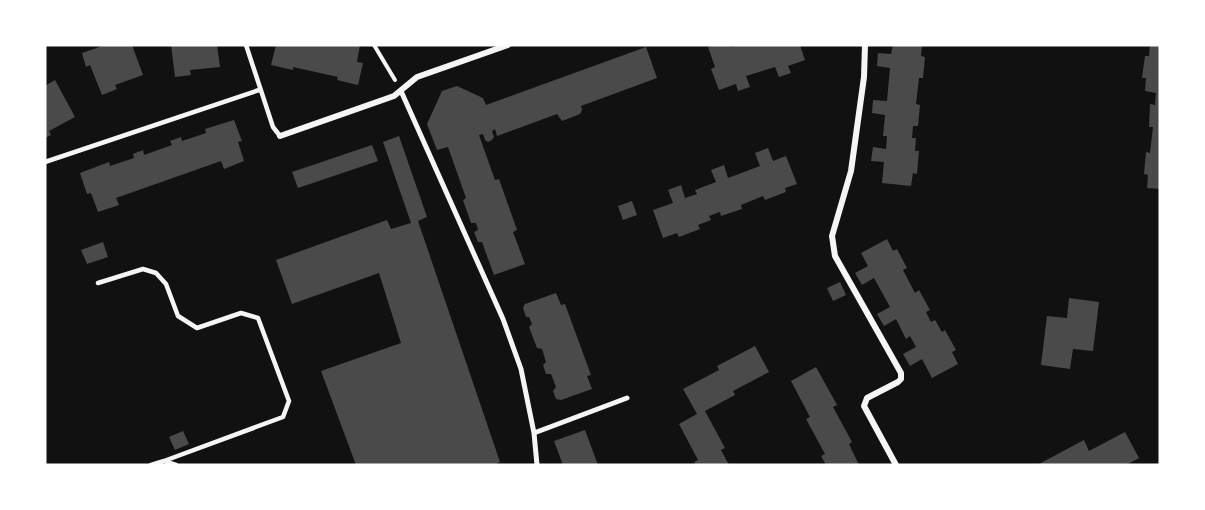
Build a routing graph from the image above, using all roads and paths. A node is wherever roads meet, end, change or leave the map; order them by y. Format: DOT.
graph roads {
  1 [pos="246,45"];
  2 [pos="374,45"];
  3 [pos="505,45"];
  4 [pos="865,45"];
  5 [pos="259,90"];
  6 [pos="401,91"];
  7 [pos="280,136"];
  8 [pos="45,162"];
  9 [pos="98,283"];
  10 [pos="627,398"];
  11 [pos="534,433"];
  12 [pos="164,461"];
  13 [pos="151,465"];
  14 [pos="176,465"];
  15 [pos="537,465"];
  16 [pos="896,465"];
  1 -- 5 [label="lane"];
  2 -- 6 [label="path"];
  3 -- 6 [label="street"];
  4 -- 16 [label="street"];
  5 -- 7 [label="lane"];
  5 -- 8 [label="lane"];
  6 -- 7 [label="street"];
  6 -- 11 [label="street"];
  9 -- 12 [label="lane"];
  10 -- 11 [label="street"];
  11 -- 15 [label="street"];
  12 -- 13 [label="lane"];
  12 -- 14 [label="lane"];
}
